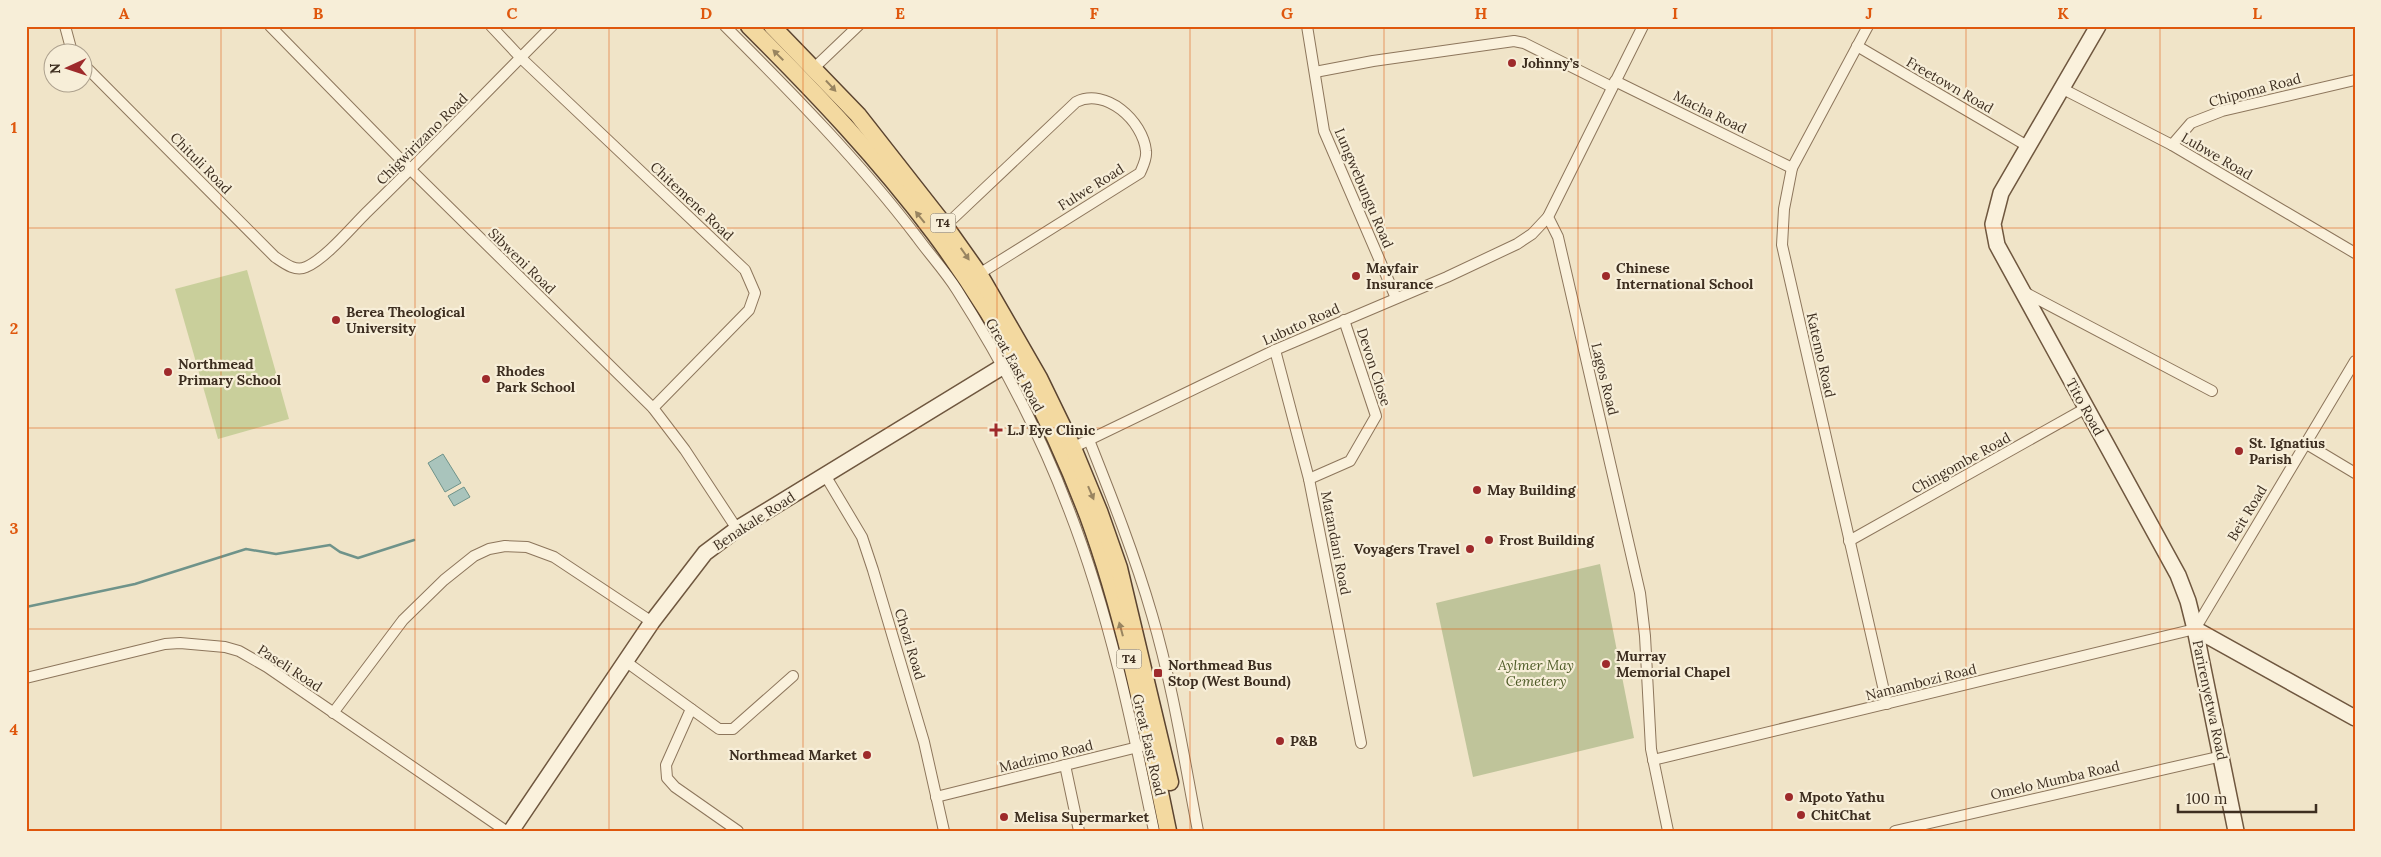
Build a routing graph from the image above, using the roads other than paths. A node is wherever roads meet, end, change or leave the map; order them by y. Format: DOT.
graph roads {
  1 [pos="65,26"];
  2 [pos="270,26"];
  3 [pos="492,26"];
  4 [pos="552,26"];
  5 [pos="725,26"];
  6 [pos="749,26"];
  7 [pos="772,26"];
  8 [pos="858,26"];
  9 [pos="1307,26"];
  10 [pos="1643,26"];
  11 [pos="1868,26"];
  12 [pos="2098,26"];
  13 [pos="69,42"];
  14 [pos="1857,46"];
  15 [pos="521,58"];
  16 [pos="814,68"];
  17 [pos="1315,72"];
  18 [pos="92,73"];
  19 [pos="2355,80"];
  20 [pos="1614,84"];
  21 [pos="2063,89"];
  22 [pos="2172,145"];
  23 [pos="2029,146"];
  24 [pos="1792,168"];
  25 [pos="410,170"];
  26 [pos="1548,217"];
  27 [pos="945,226"];
  28 [pos="2355,253"];
  29 [pos="307,267"];
  30 [pos="980,274"];
  31 [pos="2021,290"];
  32 [pos="1396,298"];
  33 [pos="1344,320"];
  34 [pos="1275,350"];
  35 [pos="2355,361"];
  36 [pos="1009,363"];
  37 [pos="2212,391"];
  38 [pos="653,408"];
  39 [pos="2086,408"];
  40 [pos="1089,440"];
  41 [pos="2305,443"];
  42 [pos="1067,450"];
  43 [pos="2355,474"];
  44 [pos="825,475"];
  45 [pos="1309,479"];
  46 [pos="737,529"];
  47 [pos="1849,541"];
  48 [pos="652,622"];
  49 [pos="2195,629"];
  50 [pos="625,661"];
  51 [pos="793,676"];
  52 [pos="26,678"];
  53 [pos="1887,704"];
  54 [pos="691,709"];
  55 [pos="333,713"];
  56 [pos="2355,718"];
  57 [pos="1361,743"];
  58 [pos="1149,744"];
  59 [pos="2222,756"];
  60 [pos="1653,760"];
  61 [pos="1065,765"];
  62 [pos="936,796"];
  63 [pos="506,831"];
  64 [pos="511,831"];
  65 [pos="738,831"];
  66 [pos="944,831"];
  67 [pos="1079,831"];
  68 [pos="1154,831"];
  69 [pos="1168,831"];
  70 [pos="1180,831"];
  71 [pos="1198,831"];
  72 [pos="1668,831"];
  73 [pos="1895,831"];
  74 [pos="2236,831"];
  1 -- 13 [label="street"];
  2 -- 25 [label="street, Sibweni Road"];
  3 -- 15 [label="street, Chitemene Road"];
  4 -- 15 [label="street, Chigwirizano Road"];
  5 -- 36 [label="street"];
  36 -- 6 [label="main road, Great East Road / T4, one-way"];
  7 -- 16 [label="main road, Great East Road / T4"];
  8 -- 16 [label="street"];
  9 -- 17 [label="street, Lungwebungu Road"];
  10 -- 20 [label="street"];
  11 -- 14 [label="street, Katemo Road"];
  12 -- 21 [label="main road, Tito Road"];
  14 -- 23 [label="street, Freetown Road"];
  14 -- 24 [label="street, Katemo Road"];
  15 -- 25 [label="street, Chigwirizano Road"];
  15 -- 38 [label="street, Chitemene Road"];
  16 -- 27 [label="main road, Great East Road / T4, one-way"];
  17 -- 20 [label="street, Macha Road"];
  17 -- 32 [label="street, Lungwebungu Road"];
  18 -- 29 [label="street, Chituli Road"];
  19 -- 22 [label="street, Chipoma Road"];
  20 -- 24 [label="street, Macha Road"];
  20 -- 26 [label="street"];
  21 -- 22 [label="street, Lubwe Road"];
  21 -- 23 [label="main road, Tito Road"];
  22 -- 28 [label="street, Lubwe Road"];
  23 -- 31 [label="main road, Tito Road"];
  24 -- 47 [label="street, Katemo Road"];
  25 -- 29 [label="street, Chigwirizano Road"];
  25 -- 38 [label="street, Sibweni Road"];
  26 -- 32 [label="street, Lubuto Road"];
  26 -- 60 [label="street, Lagos Road"];
  27 -- 30 [label="main road, Great East Road / T4, one-way"];
  27 -- 30 [label="street, Fulwe Road"];
  30 -- 42 [label="main road, Great East Road / T4"];
  31 -- 37 [label="street"];
  31 -- 39 [label="main road, Tito Road"];
  32 -- 33 [label="street, Lubuto Road"];
  33 -- 34 [label="street, Lubuto Road"];
  33 -- 45 [label="street, Devon Close"];
  34 -- 40 [label="street, Lubuto Road"];
  34 -- 45 [label="street, Matandani Road"];
  35 -- 41 [label="street, Beit Road"];
  36 -- 42 [label="main road, Great East Road / T4"];
  36 -- 44 [label="main road, Benakale Road"];
  36 -- 58 [label="street"];
  38 -- 46 [label="street, Sibweni Road"];
  39 -- 47 [label="street, Chingombe Road"];
  39 -- 49 [label="main road, Tito Road"];
  40 -- 42 [label="street, Lubuto Road"];
  40 -- 71 [label="street"];
  41 -- 43 [label="street"];
  41 -- 49 [label="street, Beit Road"];
  42 -- 58 [label="main road, Great East Road / T4"];
  44 -- 46 [label="main road, Benakale Road"];
  44 -- 62 [label="street, Chozi Road"];
  45 -- 57 [label="street, Matandani Road"];
  46 -- 48 [label="main road, Benakale Road"];
  47 -- 53 [label="street, Katemo Road"];
  48 -- 50 [label="main road, Benakale Road"];
  48 -- 55 [label="street"];
  49 -- 53 [label="street, Namambozi Road"];
  49 -- 56 [label="main road"];
  49 -- 59 [label="main road, Parirenyetwa Road"];
  50 -- 54 [label="street"];
  50 -- 64 [label="main road, Benakale Road"];
  51 -- 54 [label="street"];
  52 -- 55 [label="street, Paseli Road"];
  53 -- 60 [label="street, Namambozi Road"];
  54 -- 65 [label="street"];
  55 -- 63 [label="street, Paseli Road"];
  58 -- 61 [label="street, Madzimo Road"];
  58 -- 68 [label="street"];
  58 -- 69 [label="main road, Great East Road / T4"];
  58 -- 70 [label="main road, Great East Road / T4"];
  59 -- 73 [label="street, Omelo Mumba Road"];
  59 -- 74 [label="main road, Parirenyetwa Road"];
  60 -- 72 [label="street, Lagos Road"];
  61 -- 62 [label="street, Madzimo Road"];
  61 -- 67 [label="street"];
  62 -- 66 [label="street, Chozi Road"];
}
